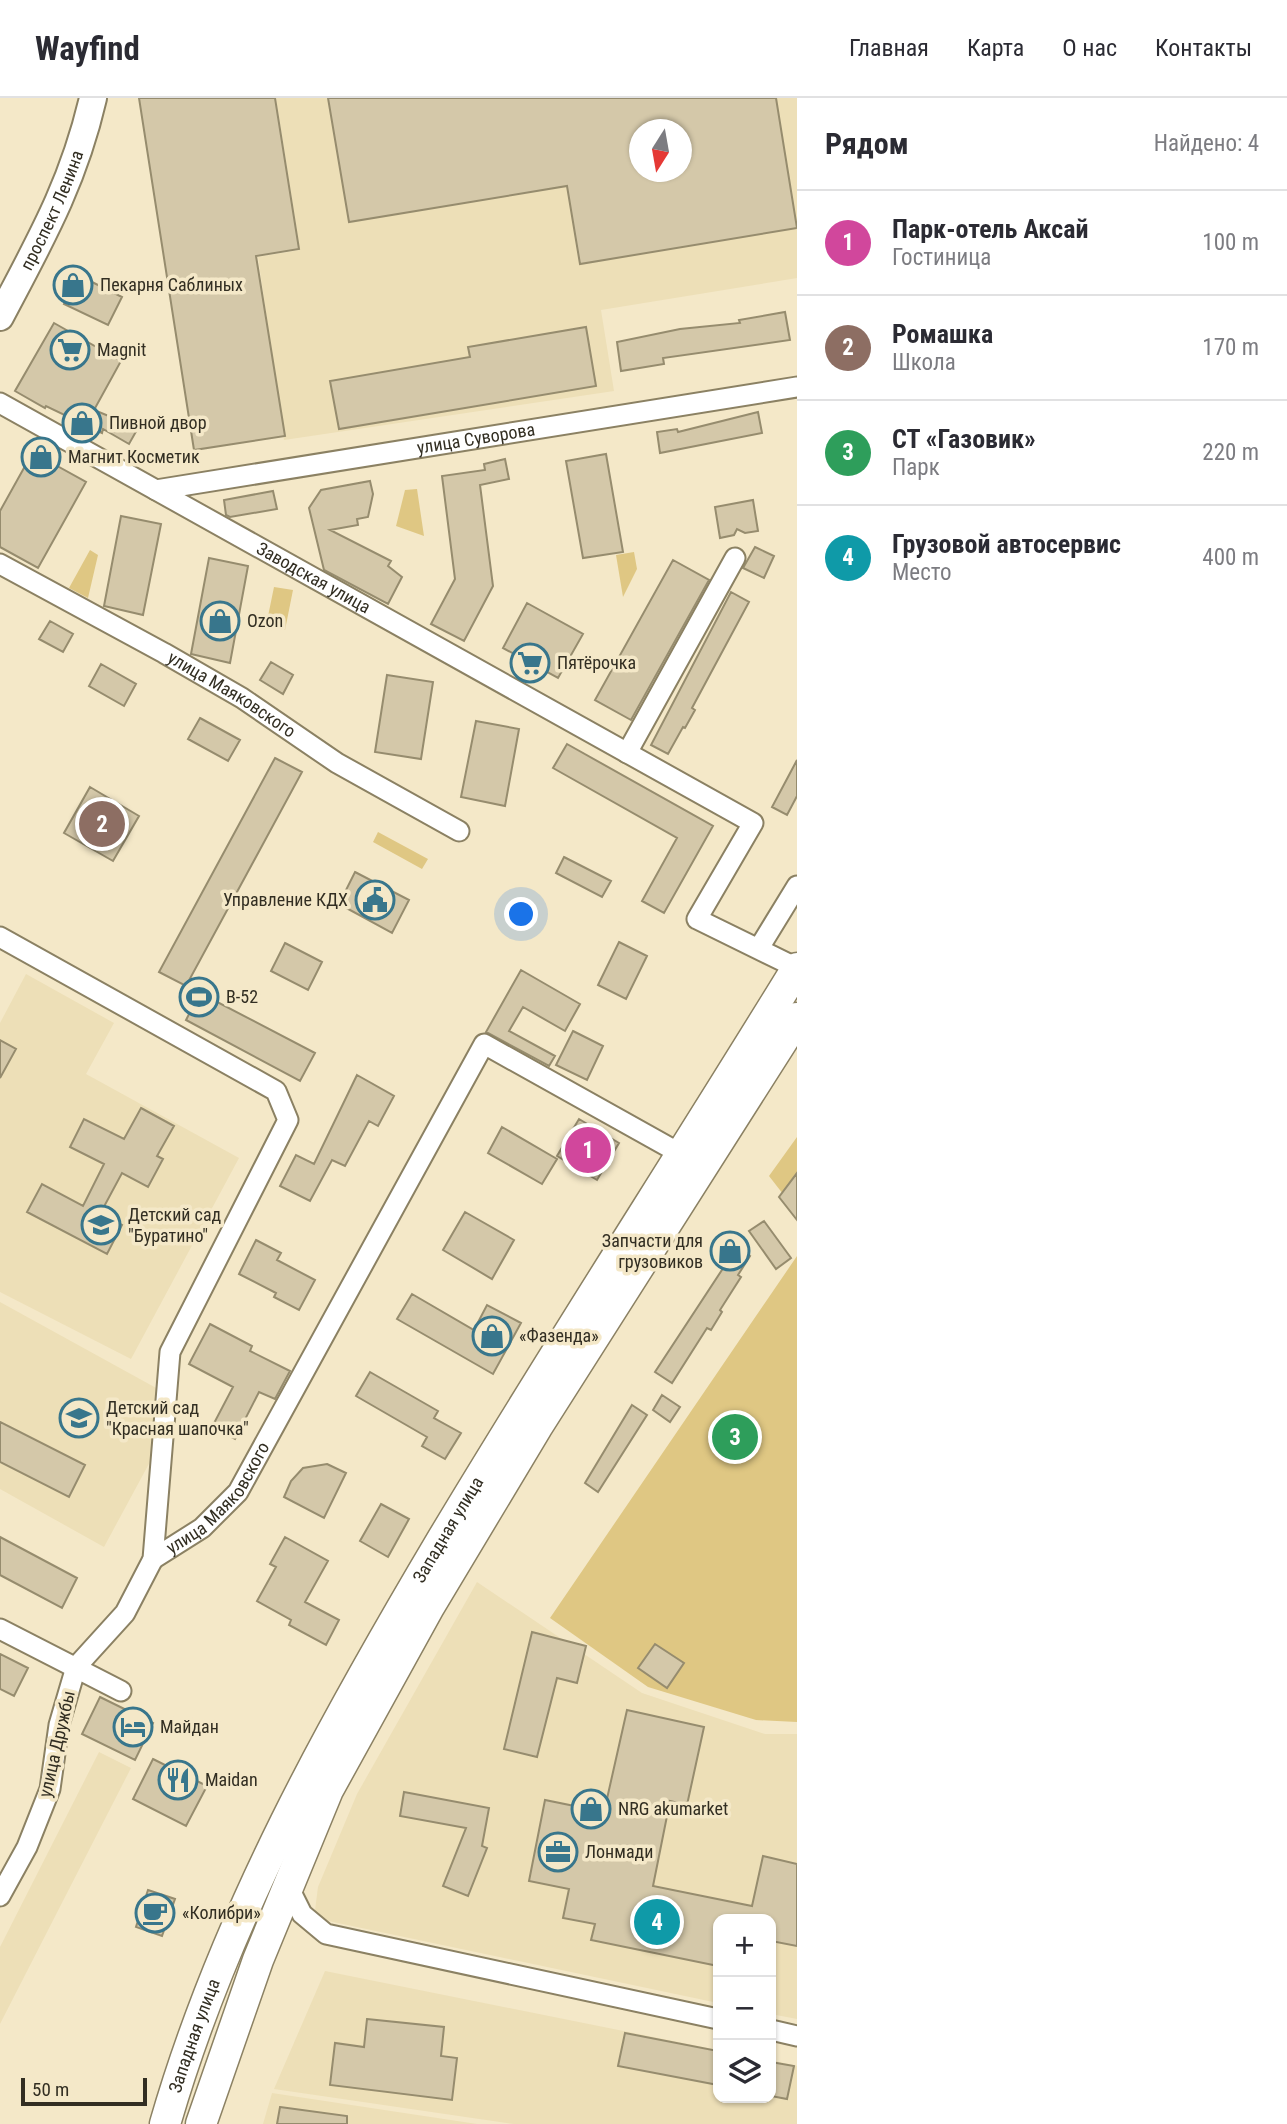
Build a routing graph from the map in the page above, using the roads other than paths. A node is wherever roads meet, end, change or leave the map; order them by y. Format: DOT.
graph roads {
  1 [pos="76,98"];
  2 [pos="93,98"];
  3 [pos="0,286"];
  4 [pos="0,317"];
  5 [pos="797,387"];
  6 [pos="0,403"];
  7 [pos="156,490"];
  8 [pos="735,558"];
  9 [pos="0,564"];
  10 [pos="628,753"];
  11 [pos="459,831"];
  12 [pos="797,886"];
  13 [pos="0,937"];
  14 [pos="759,948"];
  15 [pos="797,968"];
  16 [pos="797,1018"];
  17 [pos="681,1154"];
  18 [pos="153,1559"];
  19 [pos="0,1629"];
  20 [pos="76,1667"];
  21 [pos="121,1691"];
  22 [pos="288,1886"];
  23 [pos="0,1896"];
  24 [pos="713,2018"];
  25 [pos="776,2031"];
  26 [pos="797,2036"];
  27 [pos="165,2124"];
  28 [pos="201,2124"];
  1 -- 3 [label="main road, проспект Ленина"];
  2 -- 4 [label="main road, проспект Ленина"];
  5 -- 7 [label="street, улица Суворова"];
  6 -- 7 [label="street, Заводская улица"];
  7 -- 10 [label="street, Заводская улица"];
  8 -- 10 [label="street"];
  9 -- 11 [label="street, улица Маяковского"];
  10 -- 14 [label="street, Заводская улица"];
  12 -- 14 [label="street"];
  13 -- 18 [label="street, улица Маяковского"];
  14 -- 15 [label="street, Заводская улица"];
  15 -- 17 [label="main road, Западная улица"];
  16 -- 22 [label="main road, Западная улица"];
  17 -- 18 [label="street, улица Маяковского"];
  17 -- 27 [label="main road, Западная улица"];
  18 -- 20 [label="street, улица Дружбы"];
  19 -- 20 [label="street, улица Дружбы"];
  20 -- 21 [label="street, улица Дружбы"];
  20 -- 23 [label="street, улица Дружбы"];
  22 -- 24 [label="street"];
  22 -- 28 [label="main road, Западная улица"];
  25 -- 26 [label="street"];
}
